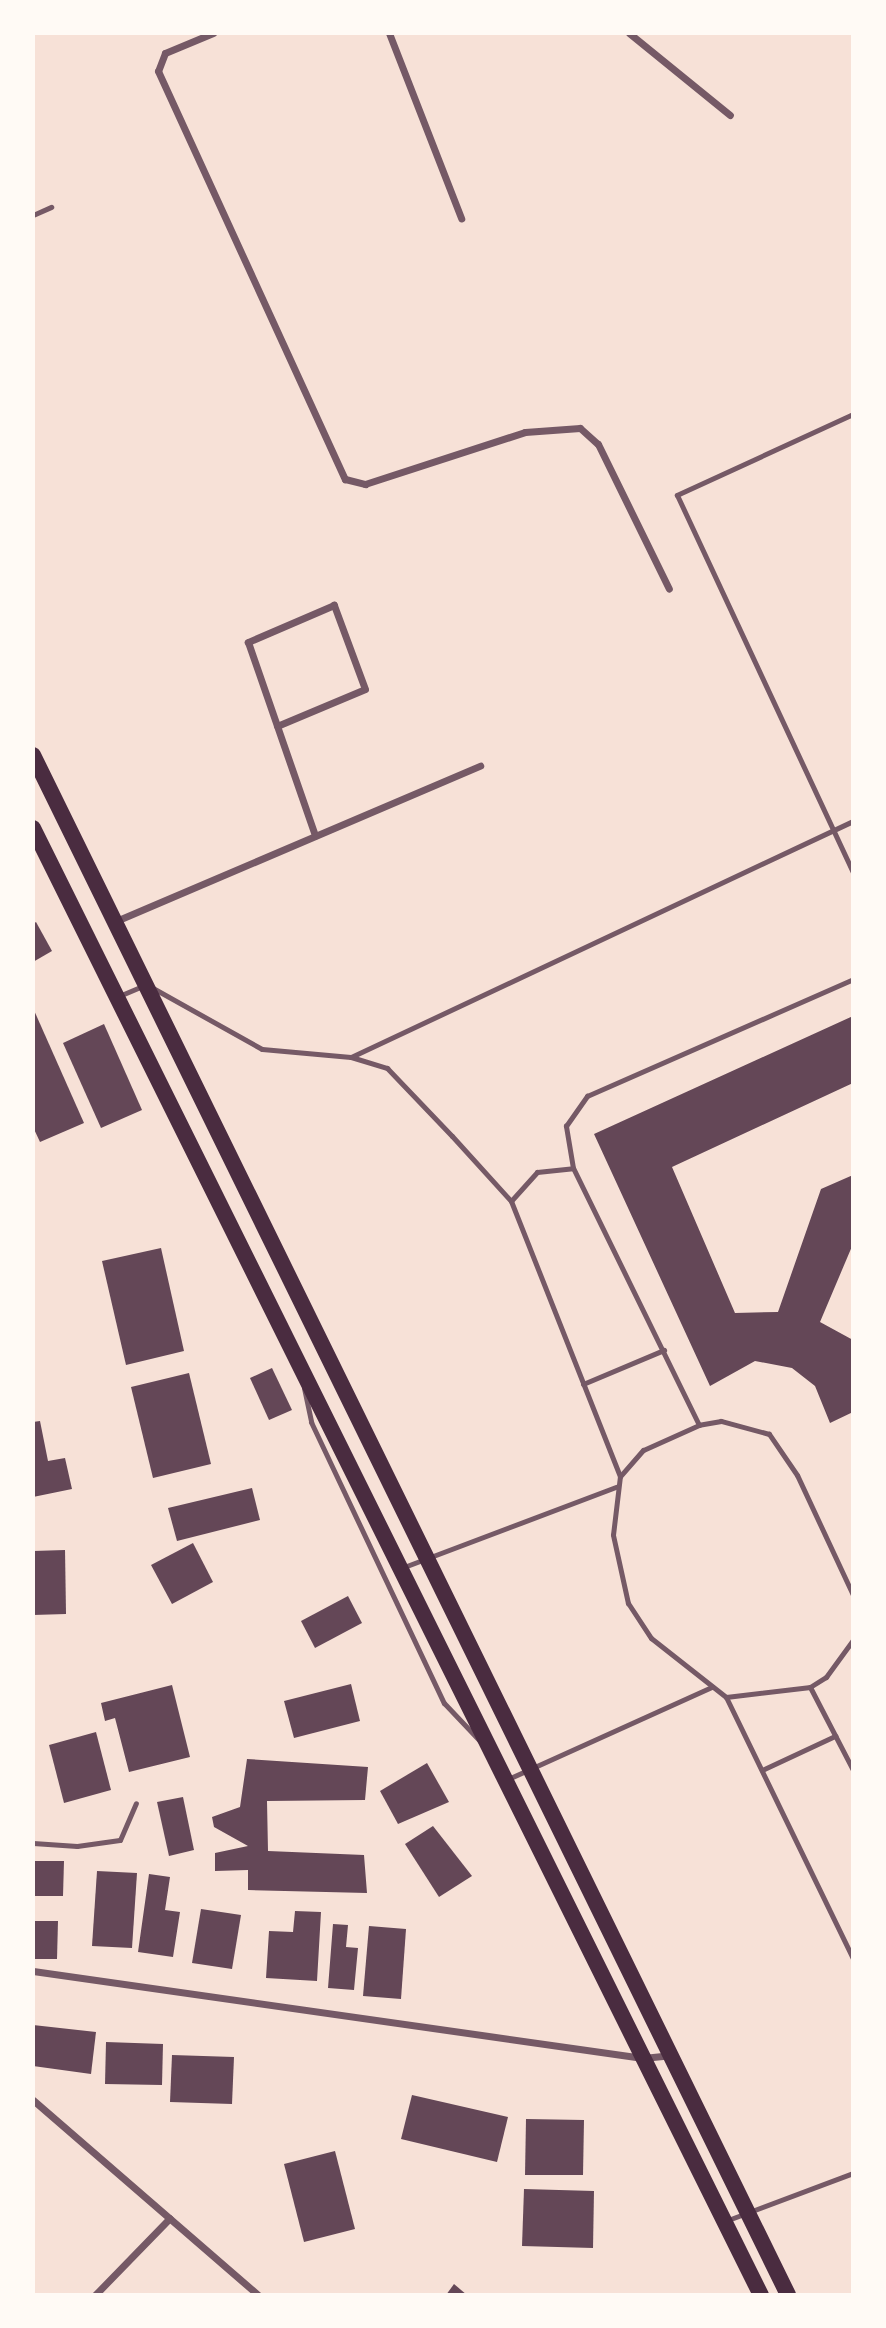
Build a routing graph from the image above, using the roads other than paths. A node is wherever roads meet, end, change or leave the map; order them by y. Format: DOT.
graph roads {
  1 [pos="214,33"];
  2 [pos="389,33"];
  3 [pos="629,33"];
  4 [pos="730,115"];
  5 [pos="51,207"];
  6 [pos="33,215"];
  7 [pos="461,218"];
  8 [pos="853,414"];
  9 [pos="669,589"];
  10 [pos="277,726"];
  11 [pos="33,755"];
  12 [pos="480,766"];
  13 [pos="853,821"];
  14 [pos="33,828"];
  15 [pos="833,830"];
  16 [pos="315,836"];
  17 [pos="853,873"];
  18 [pos="116,922"];
  19 [pos="853,979"];
  20 [pos="146,985"];
  21 [pos="116,997"];
  22 [pos="351,1057"];
  23 [pos="573,1168"];
  24 [pos="511,1201"];
  25 [pos="664,1350"];
  26 [pos="303,1378"];
  27 [pos="583,1384"];
  28 [pos="698,1425"];
  29 [pos="620,1476"];
  30 [pos="616,1487"];
  31 [pos="425,1557"];
  32 [pos="398,1570"];
  33 [pos="853,1595"];
  34 [pos="853,1640"];
  35 [pos="810,1686"];
  36 [pos="712,1687"];
  37 [pos="726,1697"];
  38 [pos="835,1736"];
  39 [pos="483,1744"];
  40 [pos="762,1769"];
  41 [pos="853,1770"];
  42 [pos="528,1771"];
  43 [pos="502,1782"];
  44 [pos="136,1803"];
  45 [pos="33,1843"];
  46 [pos="853,1958"];
  47 [pos="33,1971"];
  48 [pos="671,2054"];
  49 [pos="643,2058"];
  50 [pos="33,2100"];
  51 [pos="853,2173"];
  52 [pos="748,2210"];
  53 [pos="170,2218"];
  54 [pos="725,2221"];
  55 [pos="95,2295"];
  56 [pos="258,2295"];
  57 [pos="761,2295"];
  58 [pos="788,2295"];
  1 -- 9 [label="street"];
  2 -- 7 [label="street"];
  3 -- 4 [label="street"];
  5 -- 6 [label="lane"];
  8 -- 15 [label="lane"];
  10 -- 10 [label="street"];
  10 -- 16 [label="street"];
  11 -- 18 [label="main road"];
  12 -- 16 [label="street"];
  13 -- 15 [label="lane"];
  14 -- 21 [label="main road"];
  15 -- 17 [label="lane"];
  15 -- 22 [label="lane"];
  16 -- 18 [label="street"];
  18 -- 20 [label="main road"];
  19 -- 23 [label="lane"];
  20 -- 21 [label="lane"];
  20 -- 22 [label="lane"];
  20 -- 31 [label="main road"];
  21 -- 26 [label="main road"];
  22 -- 24 [label="lane"];
  23 -- 24 [label="lane"];
  23 -- 25 [label="lane"];
  24 -- 27 [label="lane"];
  25 -- 27 [label="lane"];
  25 -- 28 [label="lane"];
  26 -- 32 [label="main road"];
  26 -- 39 [label="lane"];
  27 -- 29 [label="lane"];
  28 -- 29 [label="lane"];
  28 -- 33 [label="lane"];
  29 -- 30 [label="lane"];
  30 -- 31 [label="lane"];
  30 -- 36 [label="lane"];
  31 -- 32 [label="lane"];
  31 -- 42 [label="main road"];
  32 -- 39 [label="main road"];
  34 -- 35 [label="lane"];
  35 -- 37 [label="lane"];
  35 -- 38 [label="lane"];
  36 -- 37 [label="lane"];
  36 -- 42 [label="lane"];
  37 -- 40 [label="lane"];
  38 -- 40 [label="lane"];
  38 -- 41 [label="lane"];
  39 -- 43 [label="main road"];
  40 -- 46 [label="lane"];
  42 -- 43 [label="lane"];
  42 -- 48 [label="main road"];
  43 -- 49 [label="main road"];
  44 -- 45 [label="lane"];
  47 -- 49 [label="street"];
  48 -- 49 [label="street"];
  48 -- 52 [label="main road"];
  49 -- 54 [label="main road"];
  50 -- 53 [label="street"];
  51 -- 52 [label="lane"];
  52 -- 54 [label="lane"];
  52 -- 58 [label="main road"];
  53 -- 55 [label="street"];
  53 -- 56 [label="street"];
  54 -- 57 [label="main road"];
}
